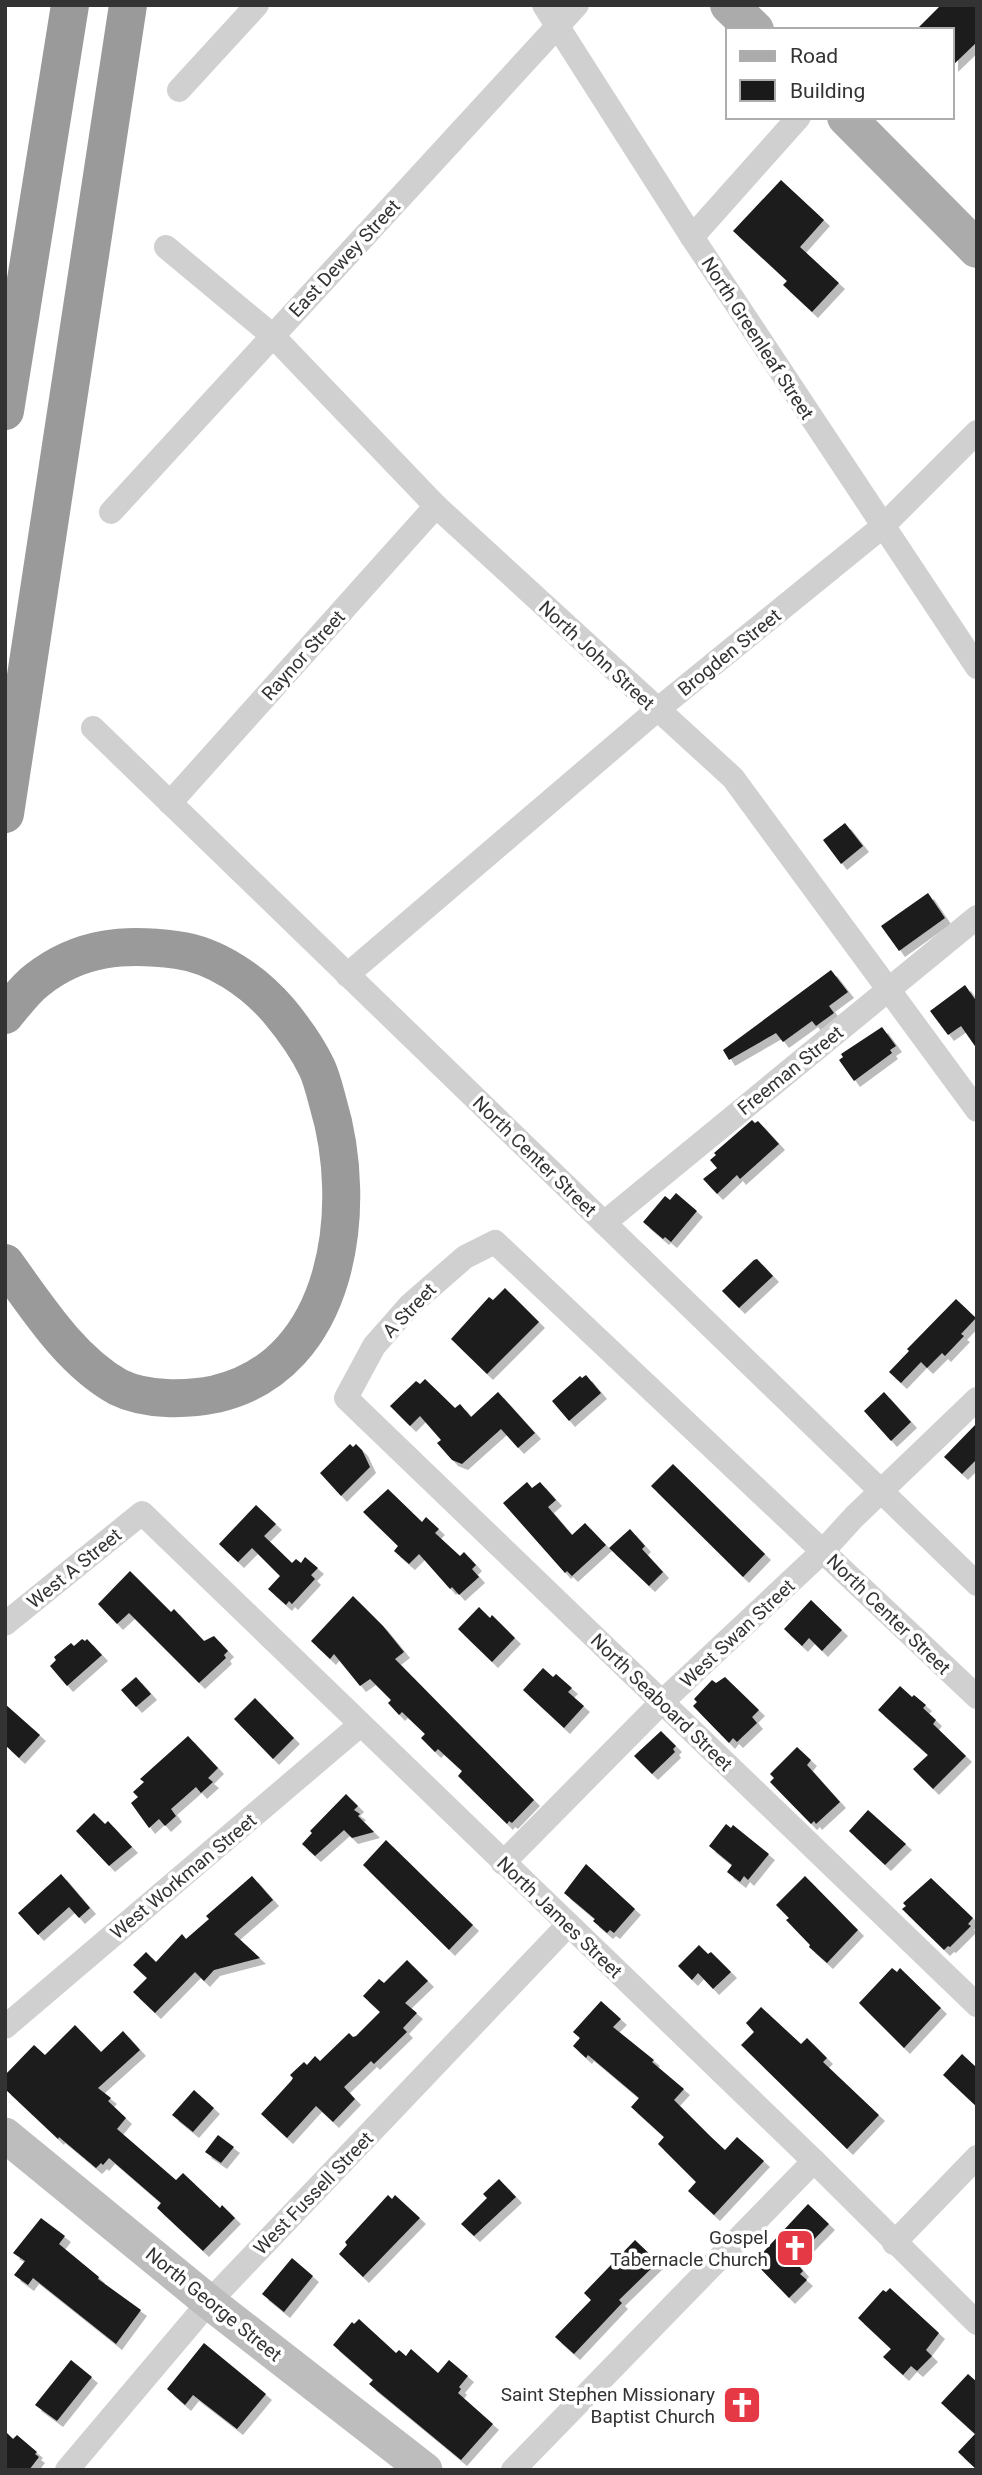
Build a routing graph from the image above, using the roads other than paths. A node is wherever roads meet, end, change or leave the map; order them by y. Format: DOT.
graph roads {
  1 [pos="70,5"];
  2 [pos="128,5"];
  3 [pos="257,5"];
  4 [pos="577,5"];
  5 [pos="729,5"];
  6 [pos="551,15"];
  7 [pos="753,28"];
  8 [pos="179,90"];
  9 [pos="797,119"];
  10 [pos="848,119"];
  11 [pos="692,237"];
  12 [pos="166,247"];
  13 [pos="977,248"];
  14 [pos="273,335"];
  15 [pos="5,411"];
  16 [pos="977,432"];
  17 [pos="436,506"];
  18 [pos="111,512"];
  19 [pos="883,527"];
  20 [pos="977,667"];
  21 [pos="657,710"];
  22 [pos="93,729"];
  23 [pos="170,803"];
  24 [pos="5,814"];
  25 [pos="977,918"];
  26 [pos="347,975"];
  27 [pos="888,990"];
  28 [pos="5,1015"];
  29 [pos="977,1110"];
  30 [pos="604,1223"];
  31 [pos="495,1242"];
  32 [pos="15,1276"];
  33 [pos="346,1398"];
  34 [pos="977,1399"];
  35 [pos="880,1491"];
  36 [pos="142,1513"];
  37 [pos="823,1551"];
  38 [pos="977,1584"];
  39 [pos="5,1624"];
  40 [pos="977,1697"];
  41 [pos="662,1702"];
  42 [pos="360,1725"];
  43 [pos="503,1863"];
  44 [pos="568,1925"];
  45 [pos="977,2005"];
  46 [pos="5,2027"];
  47 [pos="5,2135"];
  48 [pos="977,2157"];
  49 [pos="814,2161"];
  50 [pos="894,2243"];
  51 [pos="209,2302"];
  52 [pos="977,2323"];
  53 [pos="67,2470"];
  54 [pos="425,2470"];
  55 [pos="513,2470"];
  1 -- 15 [label="highway"];
  2 -- 24 [label="highway"];
  3 -- 8 [label="street"];
  4 -- 6 [label="street, East Dewey Street"];
  5 -- 7 [label="main road"];
  6 -- 11 [label="street, North Greenleaf Street"];
  6 -- 14 [label="street, East Dewey Street"];
  9 -- 11 [label="street"];
  10 -- 13 [label="main road"];
  11 -- 19 [label="street, North Greenleaf Street"];
  12 -- 14 [label="street, North John Street"];
  14 -- 17 [label="street, North John Street"];
  14 -- 18 [label="street, East Dewey Street"];
  16 -- 19 [label="street, Brogden Street"];
  17 -- 21 [label="street, North John Street"];
  17 -- 23 [label="street, Raynor Street"];
  19 -- 20 [label="street, North Greenleaf Street"];
  19 -- 21 [label="street, Brogden Street"];
  21 -- 26 [label="street, Brogden Street"];
  21 -- 27 [label="street, North John Street"];
  22 -- 23 [label="street, North Center Street"];
  23 -- 26 [label="street, North Center Street"];
  25 -- 27 [label="street, Freeman Street"];
  26 -- 30 [label="street, North Center Street"];
  27 -- 29 [label="street, North John Street"];
  27 -- 30 [label="street, Freeman Street"];
  28 -- 32 [label="highway"];
  30 -- 35 [label="street, North Center Street"];
  31 -- 33 [label="street, A Street"];
  31 -- 37 [label="street, North Center Street"];
  33 -- 41 [label="street, North Seaboard Street"];
  34 -- 35 [label="street, West Swan Street"];
  35 -- 37 [label="street, West Swan Street"];
  35 -- 38 [label="street, North Center Street"];
  36 -- 39 [label="street, West A Street"];
  36 -- 42 [label="street, North James Street"];
  37 -- 40 [label="street, North Center Street"];
  37 -- 41 [label="street, West Swan Street"];
  41 -- 43 [label="street, West Swan Street"];
  41 -- 45 [label="street, North Seaboard Street"];
  42 -- 43 [label="street, North James Street"];
  42 -- 46 [label="street, West Workman Street"];
  43 -- 44 [label="street, North James Street"];
  44 -- 49 [label="street, North James Street"];
  44 -- 51 [label="street, West Fussell Street"];
  47 -- 51 [label="main road, North George Street"];
  48 -- 50 [label="street"];
  49 -- 50 [label="street, North James Street"];
  49 -- 55 [label="street"];
  50 -- 52 [label="street, North James Street"];
  51 -- 53 [label="street, West Fussell Street"];
  51 -- 54 [label="main road, North George Street"];
}
